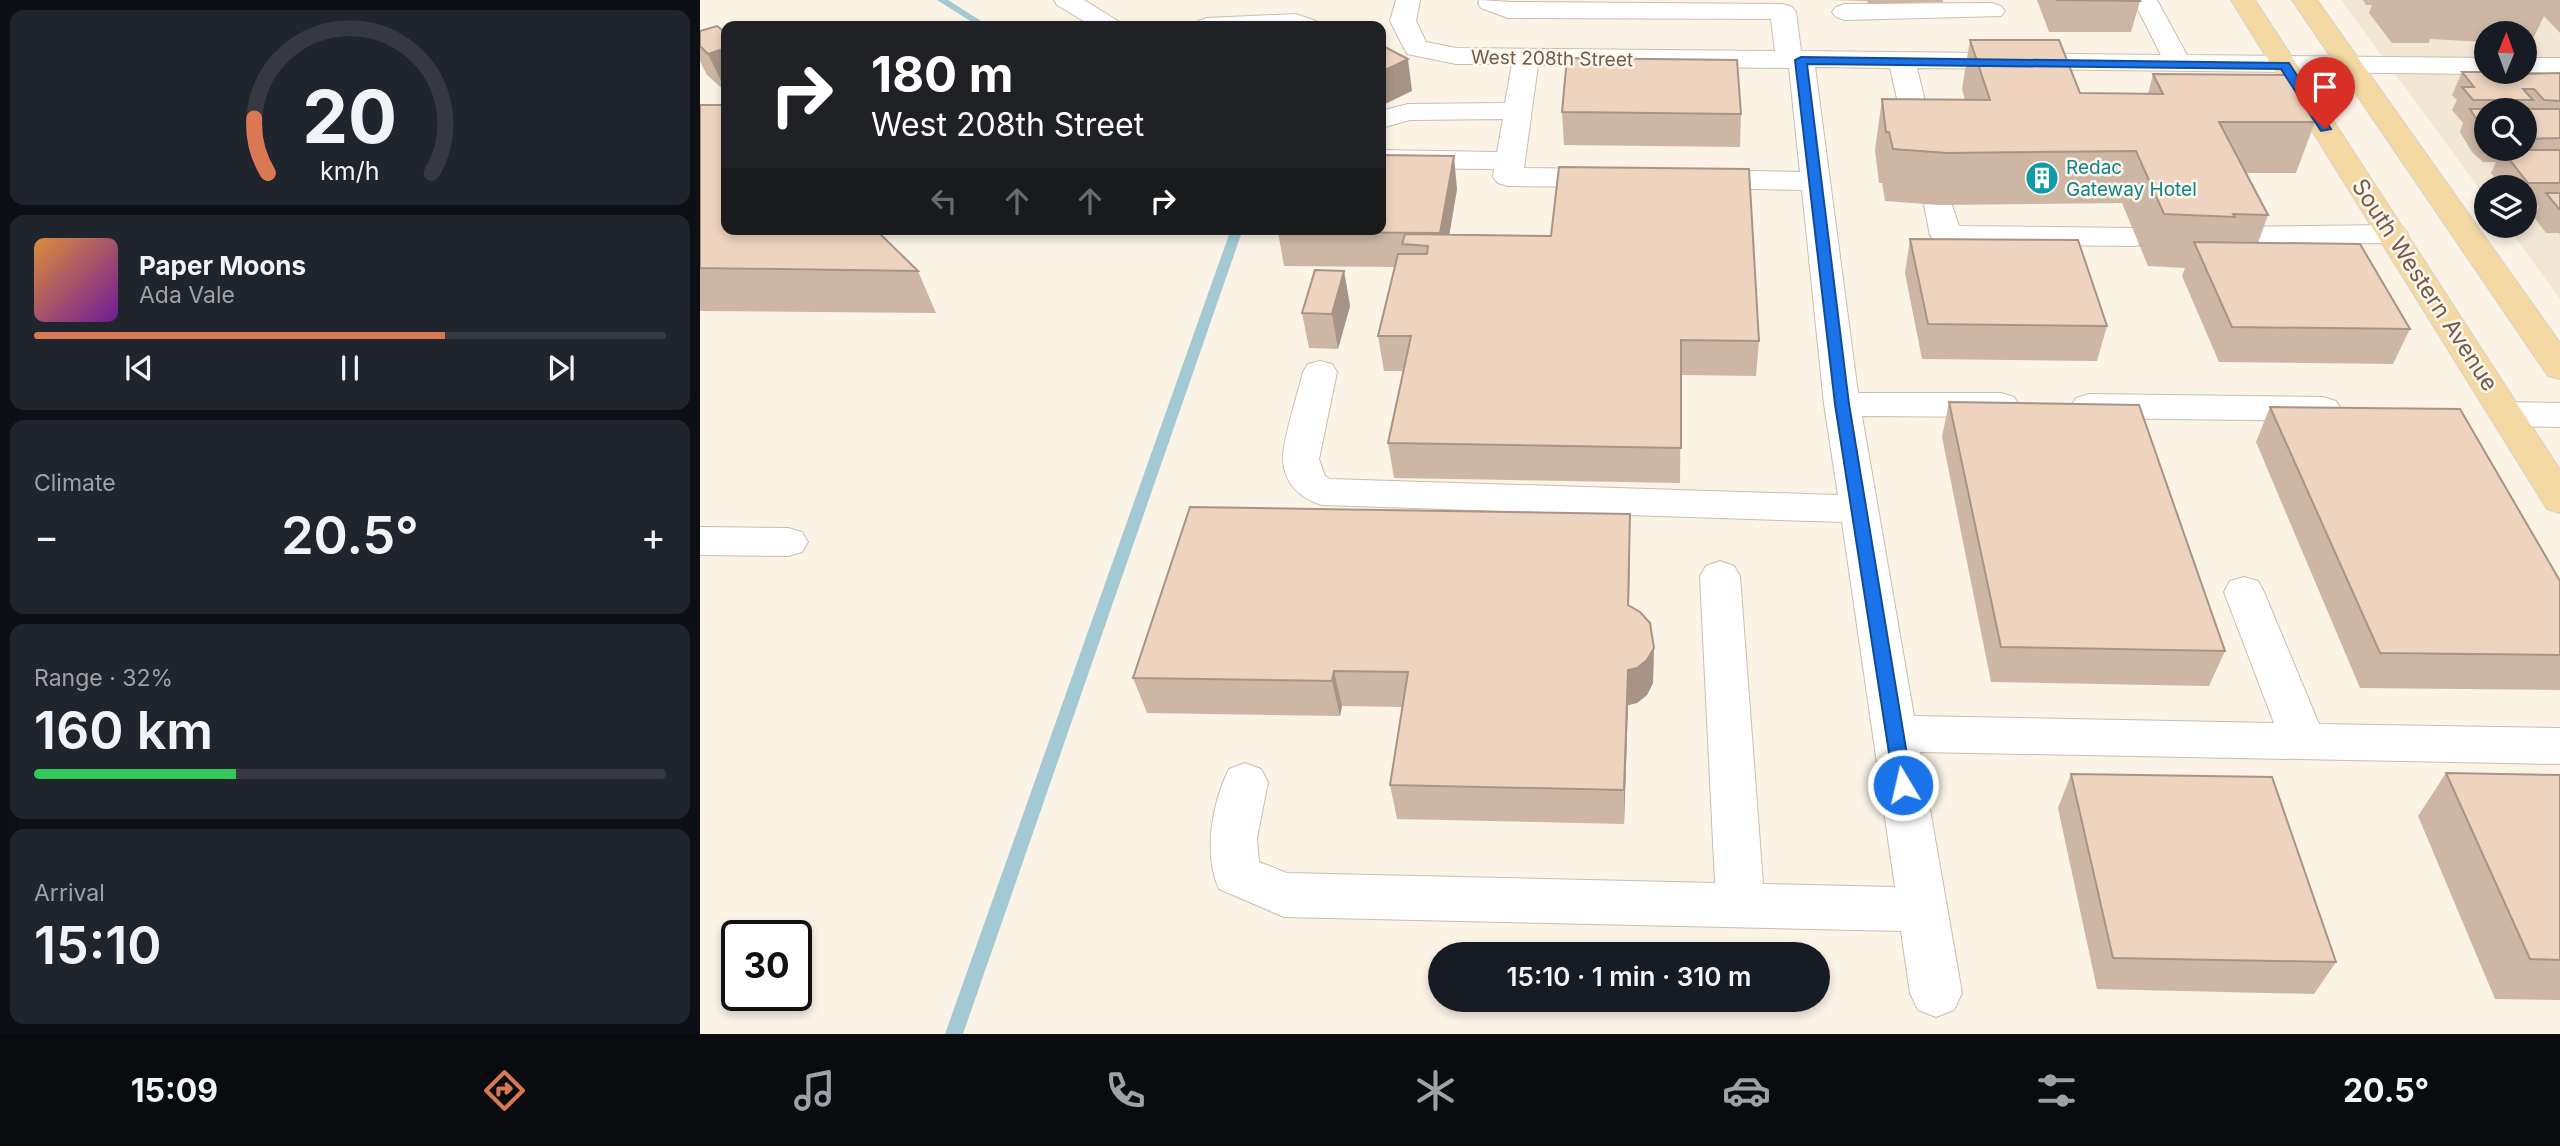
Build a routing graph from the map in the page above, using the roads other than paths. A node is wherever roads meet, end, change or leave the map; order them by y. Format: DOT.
graph roads {
  1 [pos="1066,0"];
  2 [pos="1408,0"];
  3 [pos="1491,0"];
  4 [pos="2145,0"];
  5 [pos="2243,0"];
  6 [pos="2304,0"];
  7 [pos="1990,6"];
  8 [pos="1645,12"];
  9 [pos="1845,12"];
  10 [pos="1101,21"];
  11 [pos="1386,33"];
  12 [pos="1412,38"];
  13 [pos="1526,58"];
  14 [pos="1644,59"];
  15 [pos="1795,60"];
  16 [pos="1902,61"];
  17 [pos="2009,63"];
  18 [pos="2179,65"];
  19 [pos="2285,66"];
  20 [pos="2349,66"];
  21 [pos="2474,66"];
  22 [pos="2538,66"];
  23 [pos="2560,66"];
  24 [pos="1518,111"];
  25 [pos="1386,119"];
  26 [pos="1923,150"];
  27 [pos="1386,159"];
  28 [pos="1511,161"];
  29 [pos="1634,179"];
  30 [pos="1675,179"];
  31 [pos="1815,181"];
  32 [pos="2258,204"];
  33 [pos="1938,205"];
  34 [pos="2392,234"];
  35 [pos="2275,235"];
  36 [pos="2232,236"];
  37 [pos="2134,237"];
  38 [pos="2560,368"];
  39 [pos="1320,372"];
  40 [pos="1842,404"];
  41 [pos="2360,409"];
  42 [pos="2508,414"];
  43 [pos="2560,415"];
  44 [pos="2560,499"];
  45 [pos="1859,509"];
  46 [pos="700,541"];
  47 [pos="788,542"];
  48 [pos="1720,576"];
  49 [pos="2244,592"];
  50 [pos="1895,734"];
  51 [pos="2304,741"];
  52 [pos="2560,746"];
  53 [pos="1245,782"];
  54 [pos="1740,904"];
  55 [pos="1923,910"];
  56 [pos="1936,993"];
  1 -- 10 [label="street"];
  2 -- 12 [label="street"];
  3 -- 8 [label="street"];
  4 -- 18 [label="street"];
  5 -- 19 [label="main road, South Western Avenue"];
  6 -- 20 [label="main road"];
  7 -- 9 [label="street"];
  7 -- 17 [label="street"];
  8 -- 14 [label="street"];
  8 -- 15 [label="street"];
  11 -- 12 [label="street, West 208th Street"];
  12 -- 13 [label="street, West 208th Street"];
  13 -- 14 [label="street, West 208th Street"];
  13 -- 24 [label="street"];
  14 -- 15 [label="street, West 208th Street"];
  15 -- 16 [label="street, West 208th Street"];
  15 -- 31 [label="street"];
  16 -- 17 [label="street, West 208th Street"];
  16 -- 26 [label="street"];
  17 -- 18 [label="street, West 208th Street"];
  18 -- 19 [label="street, West 208th Street"];
  19 -- 20 [label="street, West 208th Street"];
  19 -- 34 [label="main road, South Western Avenue"];
  20 -- 21 [label="street, West 208th Street"];
  20 -- 38 [label="main road"];
  22 -- 23 [label="street"];
  24 -- 25 [label="street"];
  24 -- 28 [label="street"];
  27 -- 28 [label="street"];
  28 -- 29 [label="street"];
  30 -- 31 [label="street"];
  31 -- 40 [label="street"];
  32 -- 35 [label="street"];
  33 -- 37 [label="street"];
  34 -- 35 [label="street"];
  34 -- 42 [label="main road, South Western Avenue"];
  35 -- 36 [label="street"];
  39 -- 45 [label="street"];
  40 -- 41 [label="street"];
  40 -- 45 [label="street"];
  42 -- 43 [label="street"];
  42 -- 44 [label="main road, South Western Avenue"];
  45 -- 50 [label="street"];
  46 -- 47 [label="street"];
  48 -- 54 [label="street"];
  49 -- 51 [label="street"];
  50 -- 51 [label="street"];
  50 -- 55 [label="street"];
  51 -- 52 [label="street"];
  53 -- 54 [label="street"];
  54 -- 55 [label="street"];
  55 -- 56 [label="street"];
}
